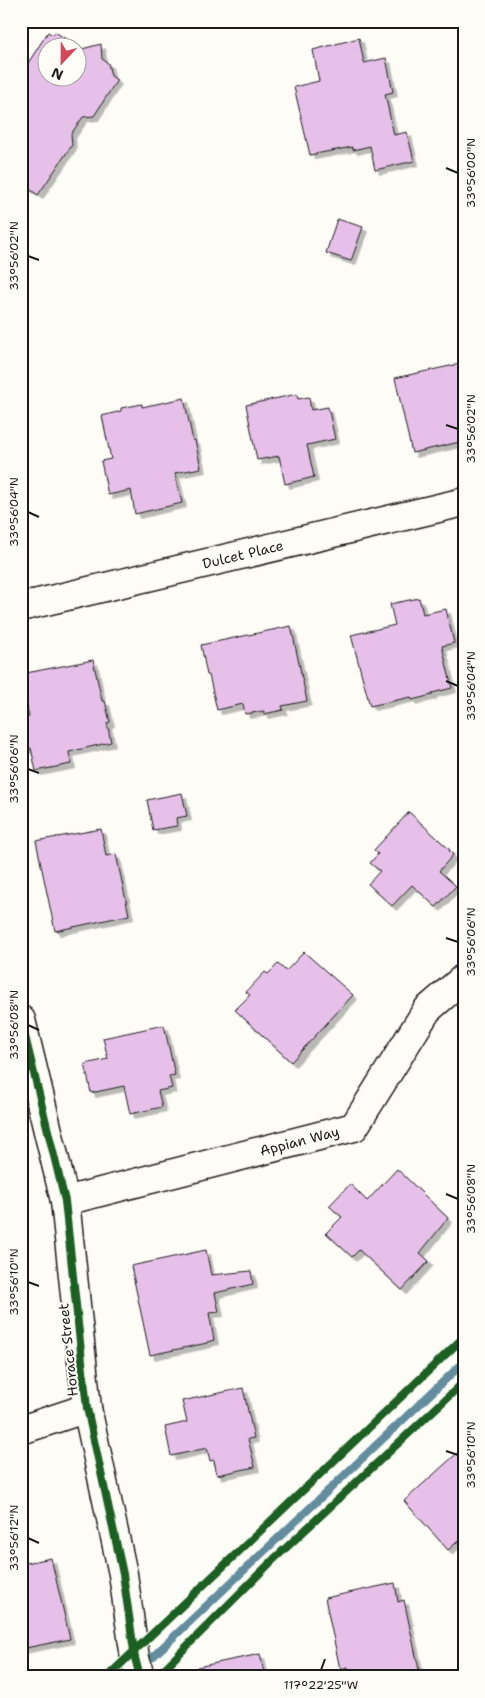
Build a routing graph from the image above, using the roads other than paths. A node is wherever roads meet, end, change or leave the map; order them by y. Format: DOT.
graph roads {
  1 [pos="464,502"];
  2 [pos="21,607"];
  3 [pos="464,978"];
  4 [pos="21,1020"];
  5 [pos="65,1201"];
  6 [pos="87,1408"];
  7 [pos="21,1430"];
  8 [pos="138,1668"];
  1 -- 2 [label="street, Dulcet Place"];
  3 -- 5 [label="street, Appian Way"];
  4 -- 5 [label="street, Horace Street"];
  5 -- 6 [label="street, Horace Street"];
  6 -- 7 [label="street"];
  6 -- 8 [label="street, Horace Street"];
}
